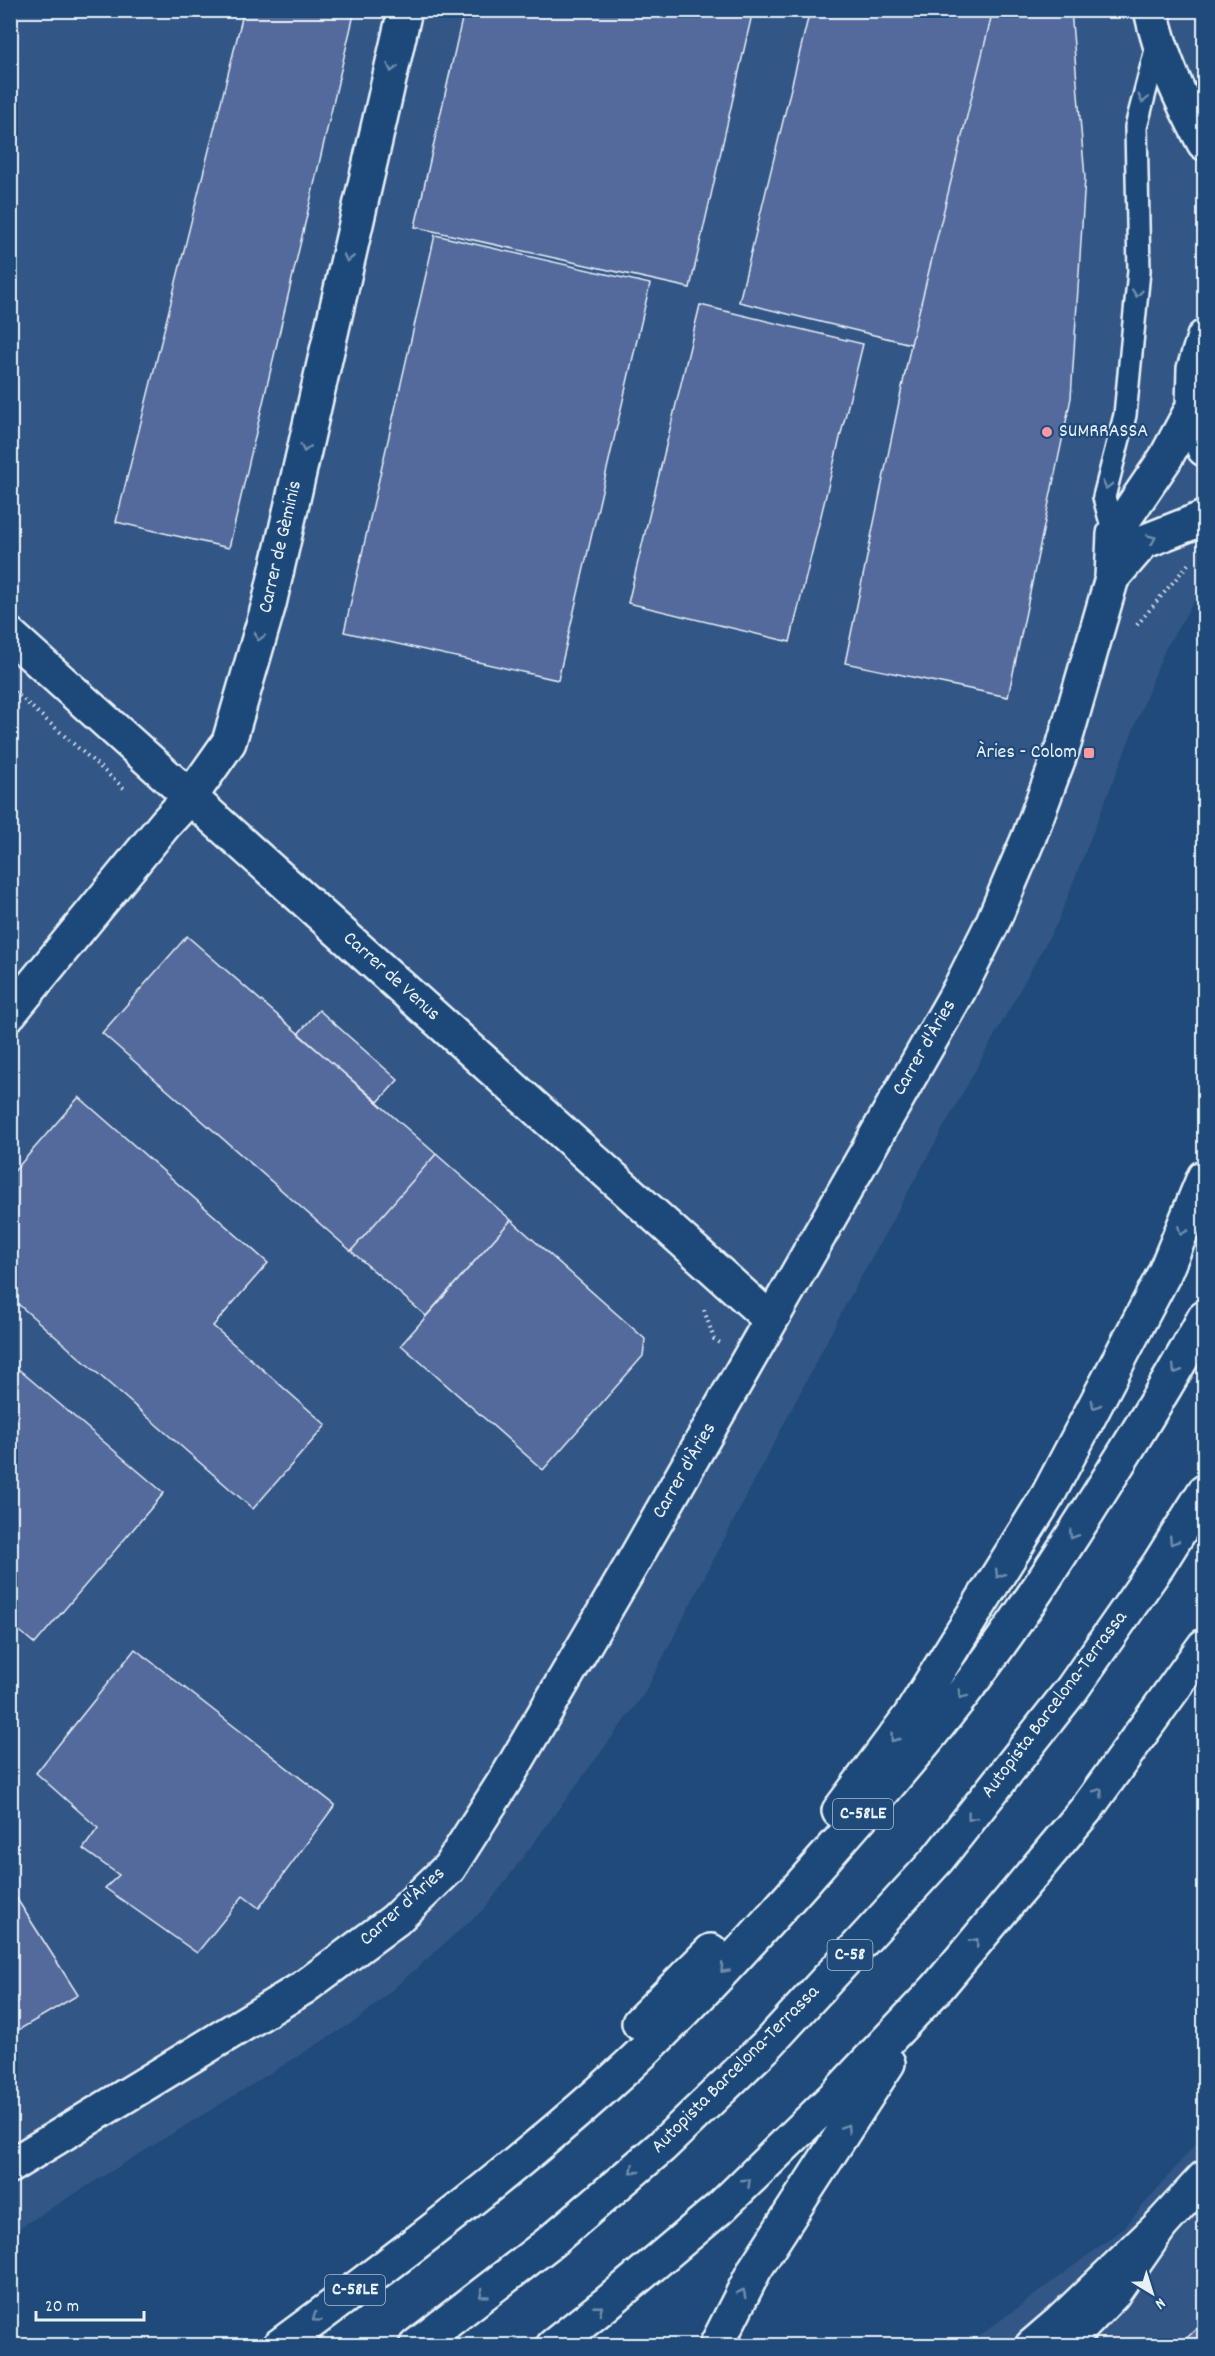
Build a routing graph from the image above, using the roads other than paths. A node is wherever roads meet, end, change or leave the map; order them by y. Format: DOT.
graph roads {
  1 [pos="405,10"];
  2 [pos="1151,10"];
  3 [pos="1158,42"];
  4 [pos="1204,143"];
  5 [pos="1204,337"];
  6 [pos="1193,407"];
  7 [pos="1204,449"];
  8 [pos="1204,518"];
  9 [pos="1114,534"];
  10 [pos="1112,578"];
  11 [pos="10,635"];
  12 [pos="191,796"];
  13 [pos="10,1013"];
  14 [pos="1204,1177"];
  15 [pos="1204,1318"];
  16 [pos="771,1320"];
  17 [pos="1204,1492"];
  18 [pos="1204,1646"];
  19 [pos="938,1988"];
  20 [pos="10,2166"];
  21 [pos="1204,2178"];
  22 [pos="1161,2225"];
  23 [pos="430,2233"];
  24 [pos="279,2346"];
  25 [pos="416,2346"];
  26 [pos="553,2346"];
  27 [pos="716,2346"];
  28 [pos="1032,2346"];
  29 [pos="1063,2346"];
  1 -- 12 [label="main road, Carrer de Gèminis, one-way"];
  2 -- 3 [label="main road"];
  3 -- 4 [label="main road"];
  3 -- 9 [label="lane, one-way"];
  5 -- 6 [label="main road"];
  6 -- 7 [label="main road"];
  6 -- 9 [label="main road"];
  10 -- 8 [label="main road, Carrer d'Àries, one-way"];
  9 -- 10 [label="main road, Carrer d'Àries"];
  10 -- 16 [label="main road, Carrer d'Àries"];
  11 -- 12 [label="main road, Carrer de Venus"];
  12 -- 13 [label="main road, Carrer de Gèminis"];
  12 -- 16 [label="main road, Carrer de Venus"];
  14 -- 23 [label="main road, one-way"];
  15 -- 23 [label="main road, C-58LE, one-way"];
  16 -- 20 [label="main road, Carrer d'Àries"];
  17 -- 25 [label="main road, Autopista Barcelona-Terrassa / C-58, one-way"];
  19 -- 18 [label="main road, one-way"];
  26 -- 19 [label="main road, one-way"];
  27 -- 19 [label="main road, one-way"];
  21 -- 22 [label="main road"];
  22 -- 28 [label="main road"];
  22 -- 29 [label="main road"];
  23 -- 24 [label="main road, C-58LE, one-way"];
}
